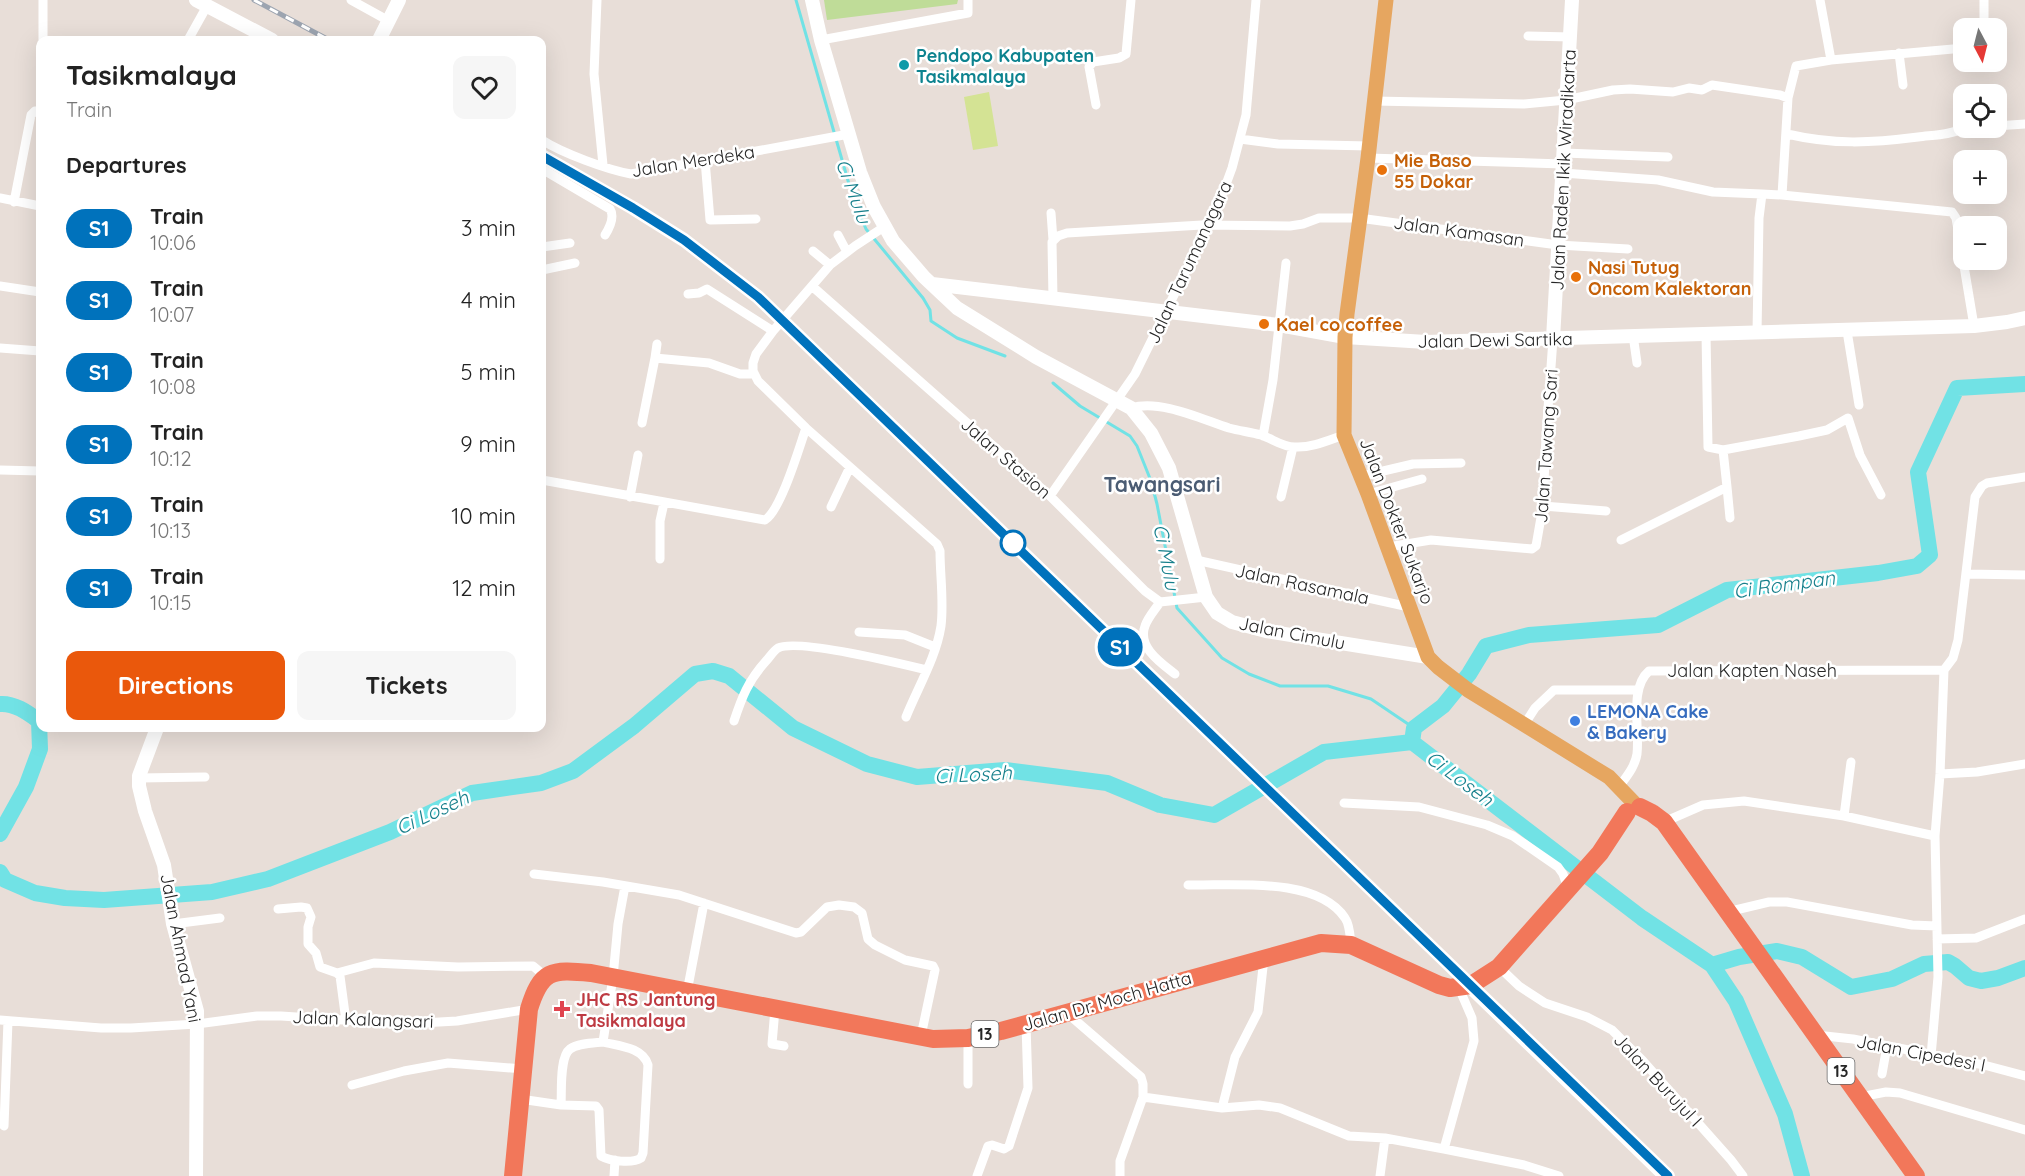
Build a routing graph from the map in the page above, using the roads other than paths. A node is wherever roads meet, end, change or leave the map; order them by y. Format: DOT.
graph roads {
  1 [pos="43,0"];
  2 [pos="351,0"];
  3 [pos="399,0"];
  4 [pos="597,0"];
  5 [pos="813,0"];
  6 [pos="968,0"];
  7 [pos="1131,0"];
  8 [pos="1256,0"];
  9 [pos="1386,0"];
  10 [pos="1572,0"];
  11 [pos="1820,0"];
  12 [pos="1984,0"];
  13 [pos="201,3"];
  14 [pos="1984,18"];
  15 [pos="388,21"];
  16 [pos="43,36"];
  17 [pos="190,36"];
  18 [pos="264,36"];
  19 [pos="381,36"];
  20 [pos="1528,36"];
  21 [pos="1570,37"];
  22 [pos="821,40"];
  23 [pos="1953,49"];
  24 [pos="1899,54"];
  25 [pos="1831,60"];
  26 [pos="1903,85"];
  27 [pos="1788,98"];
  28 [pos="1566,100"];
  29 [pos="1374,101"];
  30 [pos="1096,105"];
  31 [pos="36,111"];
  32 [pos="2025,124"];
  33 [pos="2007,125"];
  34 [pos="1953,130"];
  35 [pos="1787,134"];
  36 [pos="845,135"];
  37 [pos="1240,139"];
  38 [pos="546,142"];
  39 [pos="1369,152"];
  40 [pos="1668,157"];
  41 [pos="705,160"];
  42 [pos="1563,163"];
  43 [pos="603,165"];
  44 [pos="546,171"];
  45 [pos="1762,194"];
  46 [pos="1782,195"];
  47 [pos="0,198"];
  48 [pos="14,202"];
  49 [pos="36,205"];
  50 [pos="1052,213"];
  51 [pos="1359,218"];
  52 [pos="756,219"];
  53 [pos="1209,225"];
  54 [pos="876,233"];
  55 [pos="605,235"];
  56 [pos="838,235"];
  57 [pos="1053,240"];
  58 [pos="570,243"];
  59 [pos="1558,245"];
  60 [pos="546,246"];
  61 [pos="1628,249"];
  62 [pos="813,251"];
  63 [pos="847,252"];
  64 [pos="1286,263"];
  65 [pos="575,264"];
  66 [pos="830,266"];
  67 [pos="546,269"];
  68 [pos="932,284"];
  69 [pos="0,286"];
  70 [pos="813,287"];
  71 [pos="36,291"];
  72 [pos="688,294"];
  73 [pos="1053,299"];
  74 [pos="1166,314"];
  75 [pos="2025,318"];
  76 [pos="1279,326"];
  77 [pos="1974,326"];
  78 [pos="773,331"];
  79 [pos="1847,331"];
  80 [pos="1757,333"];
  81 [pos="1706,334"];
  82 [pos="1633,335"];
  83 [pos="1345,338"];
  84 [pos="1553,339"];
  85 [pos="657,344"];
  86 [pos="0,348"];
  87 [pos="36,351"];
  88 [pos="655,358"];
  89 [pos="1637,363"];
  90 [pos="753,374"];
  91 [pos="1118,401"];
  92 [pos="1859,405"];
  93 [pos="1131,408"];
  94 [pos="642,423"];
  95 [pos="806,428"];
  96 [pos="1344,435"];
  97 [pos="1263,436"];
  98 [pos="1293,447"];
  99 [pos="1723,450"];
  100 [pos="638,455"];
  101 [pos="1461,463"];
  102 [pos="850,467"];
  103 [pos="0,470"];
  104 [pos="36,471"];
  105 [pos="1362,476"];
  106 [pos="2025,477"];
  107 [pos="1422,479"];
  108 [pos="546,481"];
  109 [pos="1727,488"];
  110 [pos="1368,494"];
  111 [pos="1881,495"];
  112 [pos="1050,496"];
  113 [pos="630,497"];
  114 [pos="1281,497"];
  115 [pos="664,503"];
  116 [pos="1543,506"];
  117 [pos="831,507"];
  118 [pos="1606,511"];
  119 [pos="1730,518"];
  120 [pos="1621,540"];
  121 [pos="1388,547"];
  122 [pos="660,559"];
  123 [pos="1196,560"];
  124 [pos="1967,574"];
  125 [pos="2025,575"];
  126 [pos="1206,597"];
  127 [pos="1160,602"];
  128 [pos="1409,607"];
  129 [pos="859,632"];
  130 [pos="935,647"];
  131 [pos="1428,657"];
  132 [pos="927,670"];
  133 [pos="1944,670"];
  134 [pos="1175,674"];
  135 [pos="1638,690"];
  136 [pos="906,717"];
  137 [pos="734,721"];
  138 [pos="1524,725"];
  139 [pos="156,732"];
  140 [pos="1851,762"];
  141 [pos="2025,764"];
  142 [pos="1940,774"];
  143 [pos="206,777"];
  144 [pos="139,778"];
  145 [pos="1614,782"];
  146 [pos="1344,803"];
  147 [pos="1634,813"];
  148 [pos="1844,816"];
  149 [pos="1664,822"];
  150 [pos="1935,836"];
  151 [pos="534,874"];
  152 [pos="1188,885"];
  153 [pos="1570,885"];
  154 [pos="625,886"];
  155 [pos="704,903"];
  156 [pos="278,909"];
  157 [pos="1727,913"];
  158 [pos="220,918"];
  159 [pos="2025,920"];
  160 [pos="173,924"];
  161 [pos="1937,926"];
  162 [pos="1937,939"];
  163 [pos="1352,945"];
  164 [pos="1264,958"];
  165 [pos="1499,967"];
  166 [pos="337,973"];
  167 [pos="545,976"];
  168 [pos="614,977"];
  169 [pos="1462,987"];
  170 [pos="687,992"];
  171 [pos="775,1009"];
  172 [pos="529,1010"];
  173 [pos="1067,1013"];
  174 [pos="4,1020"];
  175 [pos="346,1021"];
  176 [pos="197,1024"];
  177 [pos="1026,1024"];
  178 [pos="1816,1035"];
  179 [pos="921,1036"];
  180 [pos="968,1038"];
  181 [pos="603,1042"];
  182 [pos="784,1046"];
  183 [pos="1887,1046"];
  184 [pos="1931,1056"];
  185 [pos="523,1069"];
  186 [pos="1882,1074"];
  187 [pos="2025,1076"];
  188 [pos="968,1084"];
  189 [pos="352,1085"];
  190 [pos="1143,1097"];
  191 [pos="1859,1097"];
  192 [pos="520,1099"];
  193 [pos="561,1105"];
  194 [pos="1222,1108"];
  195 [pos="4,1125"];
  196 [pos="2025,1130"];
  197 [pos="1384,1138"];
  198 [pos="1444,1149"];
  199 [pos="615,1160"];
  200 [pos="196,1176"];
  201 [pos="513,1176"];
  202 [pos="614,1176"];
  203 [pos="977,1176"];
  204 [pos="1120,1176"];
  205 [pos="1380,1176"];
  206 [pos="1558,1176"];
  207 [pos="1662,1176"];
  208 [pos="1743,1176"];
  209 [pos="1916,1176"];
  1 -- 16 [label="street"];
  2 -- 15 [label="street"];
  3 -- 15 [label="street"];
  4 -- 43 [label="street"];
  5 -- 22 [label="street, Jalan Cimulu"];
  6 -- 22 [label="street"];
  7 -- 30 [label="street"];
  8 -- 37 [label="street, Jalan Tarumanagara"];
  9 -- 29 [label="main road, Jalan Dokter Sukarjo"];
  10 -- 21 [label="street, Jalan Raden Ikik Wiradikarta"];
  11 -- 25 [label="street"];
  12 -- 14 [label="street"];
  13 -- 17 [label="street"];
  13 -- 18 [label="street"];
  15 -- 19 [label="street"];
  20 -- 21 [label="street"];
  21 -- 28 [label="street, Jalan Raden Ikik Wiradikarta"];
  22 -- 36 [label="street, Jalan Cimulu"];
  23 -- 24 [label="street"];
  24 -- 25 [label="street"];
  24 -- 26 [label="street"];
  25 -- 27 [label="street"];
  27 -- 28 [label="street"];
  27 -- 35 [label="street"];
  28 -- 29 [label="street"];
  28 -- 42 [label="street, Jalan Raden Ikik Wiradikarta"];
  29 -- 39 [label="main road, Jalan Dokter Sukarjo"];
  31 -- 48 [label="street"];
  32 -- 33 [label="street"];
  34 -- 35 [label="street"];
  35 -- 46 [label="street"];
  36 -- 41 [label="street, Jalan Merdeka"];
  36 -- 54 [label="street, Jalan Cimulu"];
  37 -- 39 [label="street"];
  37 -- 53 [label="street, Jalan Tarumanagara"];
  38 -- 43 [label="street, Jalan Merdeka"];
  39 -- 42 [label="street"];
  39 -- 51 [label="main road, Jalan Dokter Sukarjo"];
  40 -- 42 [label="street"];
  41 -- 43 [label="street, Jalan Merdeka"];
  41 -- 52 [label="street"];
  42 -- 45 [label="street"];
  42 -- 59 [label="street, Jalan Raden Ikik Wiradikarta"];
  44 -- 55 [label="street"];
  45 -- 46 [label="street"];
  45 -- 80 [label="street"];
  46 -- 77 [label="street"];
  47 -- 48 [label="street"];
  48 -- 49 [label="street"];
  50 -- 57 [label="street"];
  51 -- 53 [label="street, Jalan Kamasan"];
  51 -- 59 [label="street, Jalan Kamasan"];
  51 -- 83 [label="main road, Jalan Dokter Sukarjo"];
  53 -- 57 [label="street, Jalan Kamasan"];
  53 -- 74 [label="street, Jalan Tarumanagara"];
  54 -- 63 [label="street"];
  54 -- 68 [label="street, Jalan Cimulu"];
  56 -- 63 [label="street"];
  57 -- 73 [label="street"];
  58 -- 60 [label="street"];
  59 -- 61 [label="street, Jalan Kamasan"];
  59 -- 84 [label="street, Jalan Raden Ikik Wiradikarta"];
  62 -- 66 [label="street"];
  63 -- 66 [label="street"];
  64 -- 76 [label="street"];
  65 -- 67 [label="street"];
  66 -- 70 [label="street"];
  68 -- 73 [label="street, Jalan Dewi Sartika"];
  68 -- 91 [label="street, Jalan Cimulu"];
  69 -- 71 [label="street"];
  70 -- 78 [label="street"];
  70 -- 112 [label="street, Jalan Stasion"];
  72 -- 78 [label="street"];
  73 -- 74 [label="street, Jalan Dewi Sartika"];
  74 -- 76 [label="street, Jalan Dewi Sartika"];
  74 -- 91 [label="street, Jalan Tarumanagara"];
  75 -- 77 [label="street, Jalan Dewi Sartika"];
  76 -- 83 [label="street, Jalan Dewi Sartika"];
  76 -- 97 [label="street"];
  77 -- 79 [label="street, Jalan Dewi Sartika"];
  78 -- 90 [label="street"];
  79 -- 80 [label="street, Jalan Dewi Sartika"];
  79 -- 92 [label="street"];
  80 -- 81 [label="street, Jalan Dewi Sartika"];
  81 -- 82 [label="street, Jalan Dewi Sartika"];
  81 -- 99 [label="street"];
  82 -- 84 [label="street, Jalan Dewi Sartika"];
  82 -- 89 [label="street"];
  83 -- 84 [label="street, Jalan Dewi Sartika"];
  83 -- 96 [label="main road, Jalan Dokter Sukarjo"];
  84 -- 116 [label="street, Jalan Tawang Sari"];
  85 -- 88 [label="street"];
  86 -- 87 [label="street"];
  88 -- 90 [label="street"];
  88 -- 94 [label="street"];
  90 -- 95 [label="street"];
  91 -- 93 [label="street, Jalan Cimulu"];
  91 -- 112 [label="street, Jalan Tarumanagara"];
  93 -- 97 [label="street"];
  93 -- 123 [label="street, Jalan Cimulu"];
  95 -- 102 [label="street"];
  95 -- 115 [label="street"];
  96 -- 98 [label="street"];
  96 -- 105 [label="main road, Jalan Dokter Sukarjo"];
  97 -- 98 [label="street"];
  98 -- 114 [label="street"];
  99 -- 109 [label="street"];
  99 -- 111 [label="street"];
  100 -- 113 [label="street"];
  101 -- 105 [label="street"];
  102 -- 117 [label="street"];
  102 -- 130 [label="street"];
  103 -- 104 [label="street"];
  105 -- 110 [label="main road, Jalan Dokter Sukarjo"];
  106 -- 124 [label="street"];
  107 -- 110 [label="street"];
  108 -- 113 [label="street"];
  109 -- 119 [label="street"];
  109 -- 120 [label="street"];
  110 -- 121 [label="main road, Jalan Dokter Sukarjo"];
  112 -- 127 [label="street, Jalan Stasion"];
  113 -- 115 [label="street"];
  115 -- 122 [label="street"];
  116 -- 118 [label="street"];
  116 -- 121 [label="street, Jalan Tawang Sari"];
  121 -- 128 [label="main road, Jalan Dokter Sukarjo"];
  123 -- 126 [label="street, Jalan Cimulu"];
  123 -- 128 [label="street, Jalan Rasamala"];
  124 -- 125 [label="street"];
  124 -- 133 [label="street"];
  126 -- 127 [label="street"];
  126 -- 131 [label="street, Jalan Cimulu"];
  127 -- 134 [label="street"];
  128 -- 131 [label="main road, Jalan Dokter Sukarjo"];
  129 -- 130 [label="street"];
  130 -- 132 [label="street"];
  131 -- 138 [label="main road, Jalan Dokter Sukarjo"];
  132 -- 136 [label="street"];
  132 -- 137 [label="street"];
  133 -- 135 [label="street, Jalan Kapten Naseh"];
  133 -- 142 [label="street"];
  135 -- 138 [label="street"];
  135 -- 145 [label="street"];
  138 -- 145 [label="main road, Jalan Dokter Sukarjo"];
  139 -- 144 [label="street"];
  140 -- 148 [label="street"];
  141 -- 142 [label="street"];
  142 -- 150 [label="street"];
  143 -- 144 [label="street"];
  144 -- 160 [label="street, Jalan Ahmad Yani"];
  145 -- 147 [label="main road, Jalan Dokter Sukarjo"];
  146 -- 153 [label="street"];
  147 -- 149 [label="highway"];
  147 -- 153 [label="highway"];
  148 -- 149 [label="street"];
  148 -- 150 [label="street"];
  149 -- 157 [label="highway, 13"];
  150 -- 161 [label="street"];
  151 -- 154 [label="street"];
  152 -- 163 [label="street"];
  153 -- 165 [label="highway"];
  154 -- 155 [label="street"];
  154 -- 168 [label="street"];
  155 -- 170 [label="street"];
  155 -- 179 [label="street"];
  156 -- 166 [label="street"];
  157 -- 161 [label="street"];
  157 -- 178 [label="highway, 13"];
  158 -- 160 [label="street"];
  159 -- 162 [label="street"];
  160 -- 176 [label="street, Jalan Ahmad Yani"];
  161 -- 162 [label="street"];
  162 -- 184 [label="street"];
  163 -- 164 [label="highway, Jalan Dr. Moch Hatta / 13"];
  163 -- 169 [label="highway, Jalan Dr. Moch Hatta / 13"];
  164 -- 173 [label="highway, Jalan Dr. Moch Hatta / 13"];
  164 -- 194 [label="street"];
  165 -- 169 [label="highway"];
  165 -- 208 [label="street, Jalan Burujul I"];
  166 -- 167 [label="street"];
  166 -- 175 [label="street"];
  167 -- 168 [label="highway, Jalan Dr. Moch Hatta / 13"];
  167 -- 172 [label="highway"];
  168 -- 170 [label="highway, Jalan Dr. Moch Hatta / 13"];
  168 -- 181 [label="street"];
  169 -- 198 [label="street"];
  169 -- 207 [label="street"];
  170 -- 171 [label="highway, Jalan Dr. Moch Hatta / 13"];
  171 -- 179 [label="highway, Jalan Dr. Moch Hatta / 13"];
  171 -- 182 [label="street"];
  172 -- 175 [label="street, Jalan Kalangsari"];
  172 -- 185 [label="highway"];
  173 -- 177 [label="highway, Jalan Dr. Moch Hatta / 13"];
  173 -- 190 [label="street"];
  174 -- 176 [label="street, Jalan Kalangsari"];
  174 -- 195 [label="street"];
  175 -- 176 [label="street, Jalan Kalangsari"];
  176 -- 200 [label="street, Jalan Ahmad Yani"];
  177 -- 180 [label="highway, Jalan Dr. Moch Hatta / 13"];
  177 -- 203 [label="street"];
  178 -- 183 [label="street, Jalan Cipedesi I"];
  178 -- 191 [label="highway, 13"];
  179 -- 180 [label="highway, Jalan Dr. Moch Hatta / 13"];
  180 -- 188 [label="street"];
  181 -- 193 [label="street"];
  181 -- 199 [label="street"];
  183 -- 184 [label="street, Jalan Cipedesi I"];
  183 -- 186 [label="street"];
  184 -- 187 [label="street, Jalan Cipedesi I"];
  185 -- 189 [label="street"];
  185 -- 192 [label="highway"];
  190 -- 194 [label="street"];
  190 -- 204 [label="street"];
  191 -- 196 [label="street"];
  191 -- 209 [label="highway, 13"];
  192 -- 193 [label="street"];
  192 -- 201 [label="highway"];
  193 -- 199 [label="street"];
  194 -- 197 [label="street"];
  197 -- 198 [label="street"];
  197 -- 205 [label="street"];
  198 -- 206 [label="street"];
  199 -- 202 [label="street"];
}
